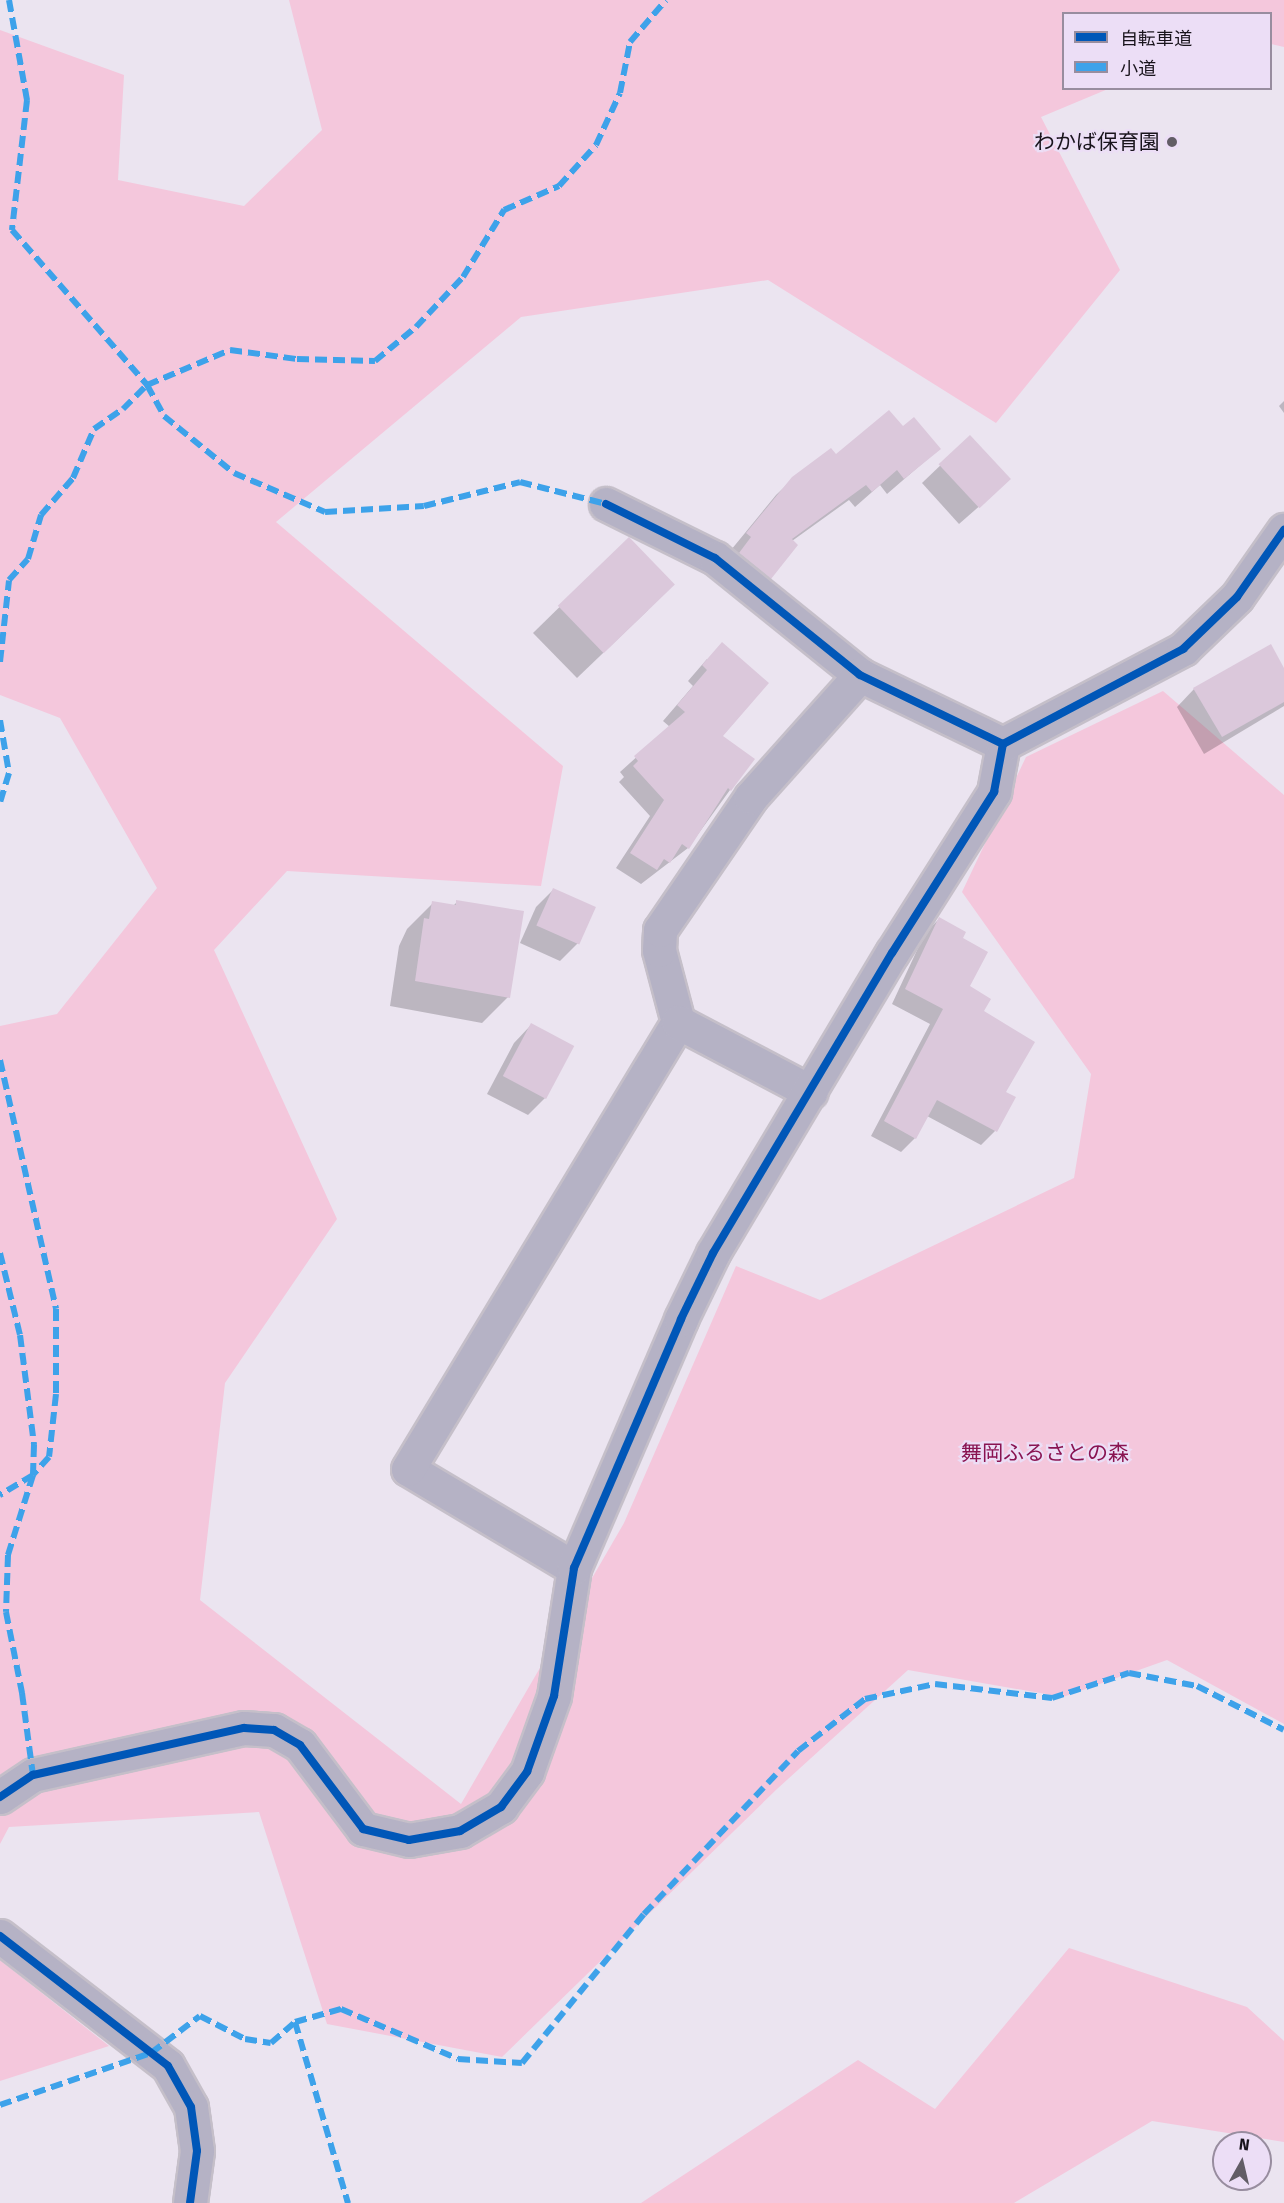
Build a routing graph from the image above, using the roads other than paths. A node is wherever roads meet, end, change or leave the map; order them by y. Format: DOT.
graph roads {
  1 [pos="606,504"];
  2 [pos="1284,530"];
  3 [pos="860,675"];
  4 [pos="1002,744"];
  5 [pos="678,1022"];
  6 [pos="811,1092"];
  7 [pos="574,1568"];
  8 [pos="0,1797"];
  9 [pos="0,1936"];
  10 [pos="190,2203"];
  1 -- 3 [label="street"];
  2 -- 4 [label="street"];
  3 -- 4 [label="street"];
  3 -- 5 [label="street"];
  4 -- 6 [label="street"];
  5 -- 6 [label="street"];
  5 -- 7 [label="street"];
  6 -- 7 [label="street"];
  7 -- 8 [label="street"];
  9 -- 10 [label="street"];
}
